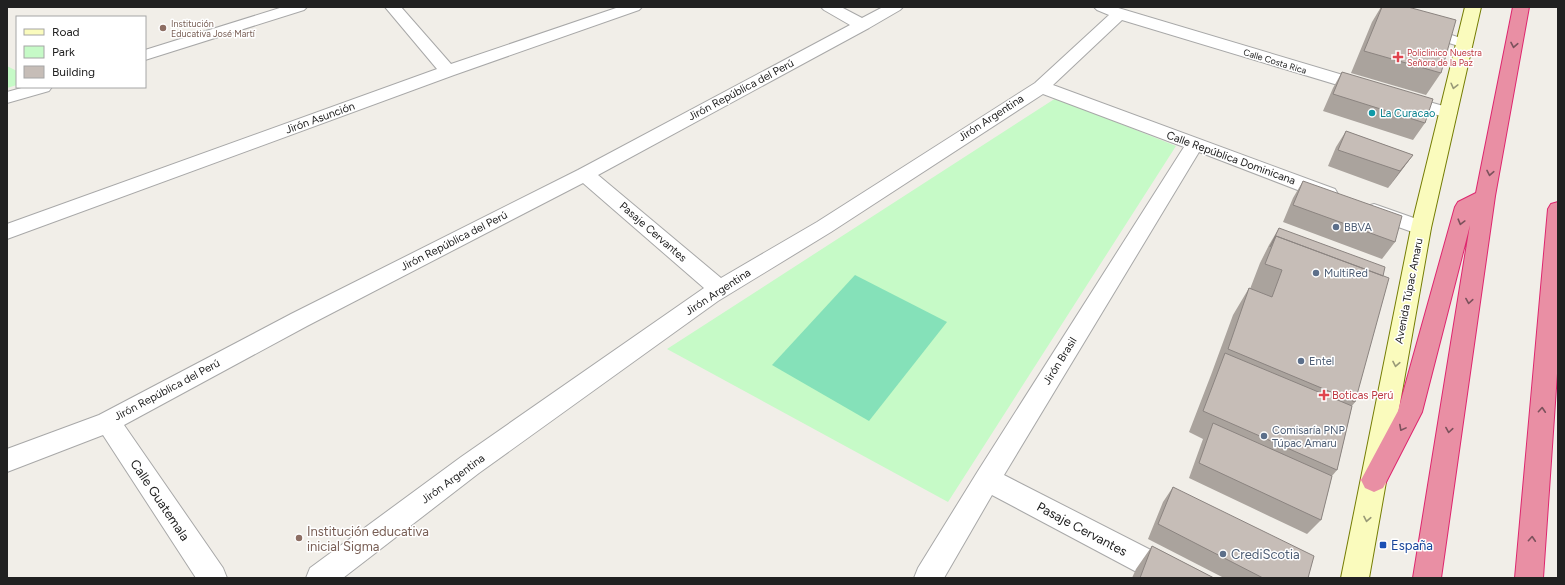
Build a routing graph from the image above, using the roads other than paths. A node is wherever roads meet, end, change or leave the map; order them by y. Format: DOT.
graph roads {
  1 [pos="299,7"];
  2 [pos="393,7"];
  3 [pos="634,7"];
  4 [pos="829,7"];
  5 [pos="894,7"];
  6 [pos="1401,7"];
  7 [pos="1473,7"];
  8 [pos="1521,7"];
  9 [pos="1111,10"];
  10 [pos="863,25"];
  11 [pos="1465,44"];
  12 [pos="146,55"];
  13 [pos="448,71"];
  14 [pos="1041,87"];
  15 [pos="40,88"];
  16 [pos="7,98"];
  17 [pos="1448,113"];
  18 [pos="1194,145"];
  19 [pos="585,174"];
  20 [pos="1485,196"];
  21 [pos="1558,209"];
  22 [pos="1421,228"];
  23 [pos="7,232"];
  24 [pos="720,290"];
  25 [pos="108,422"];
  26 [pos="7,461"];
  27 [pos="987,479"];
  28 [pos="1374,480"];
  29 [pos="213,578"];
  30 [pos="320,578"];
  31 [pos="928,578"];
  32 [pos="1176,578"];
  33 [pos="1355,578"];
  34 [pos="1427,578"];
  35 [pos="1529,578"];
  1 -- 12 [label="street"];
  2 -- 13 [label="street"];
  3 -- 13 [label="street, Jirón Asunción"];
  4 -- 10 [label="street"];
  5 -- 10 [label="street, Jirón República del Perú"];
  6 -- 11 [label="lane"];
  7 -- 11 [label="main road, Avenida Túpac Amaru"];
  8 -- 20 [label="highway, one-way"];
  9 -- 14 [label="street, Jirón Argentina"];
  9 -- 17 [label="street, Calle Costa Rica"];
  10 -- 19 [label="street, Jirón República del Perú"];
  11 -- 17 [label="main road, Avenida Túpac Amaru, one-way"];
  13 -- 23 [label="street, Jirón Asunción"];
  14 -- 18 [label="street, Calle República Dominicana"];
  14 -- 24 [label="street, Jirón Argentina"];
  15 -- 16 [label="street"];
  17 -- 22 [label="main road, Avenida Túpac Amaru"];
  18 -- 22 [label="street, Calle República Dominicana"];
  18 -- 27 [label="street, Jirón Brasil"];
  19 -- 24 [label="street, Pasaje Cervantes"];
  19 -- 25 [label="street, Jirón República del Perú"];
  20 -- 28 [label="highway, one-way"];
  20 -- 34 [label="highway, one-way"];
  35 -- 21 [label="highway, one-way"];
  22 -- 28 [label="main road, Avenida Túpac Amaru, one-way"];
  24 -- 30 [label="street, Jirón Argentina"];
  25 -- 26 [label="street, Jirón República del Perú"];
  25 -- 29 [label="street, Calle Guatemala"];
  27 -- 31 [label="street, Jirón Brasil"];
  27 -- 32 [label="street, Pasaje Cervantes"];
  28 -- 33 [label="main road, Avenida Túpac Amaru, one-way"];
}
